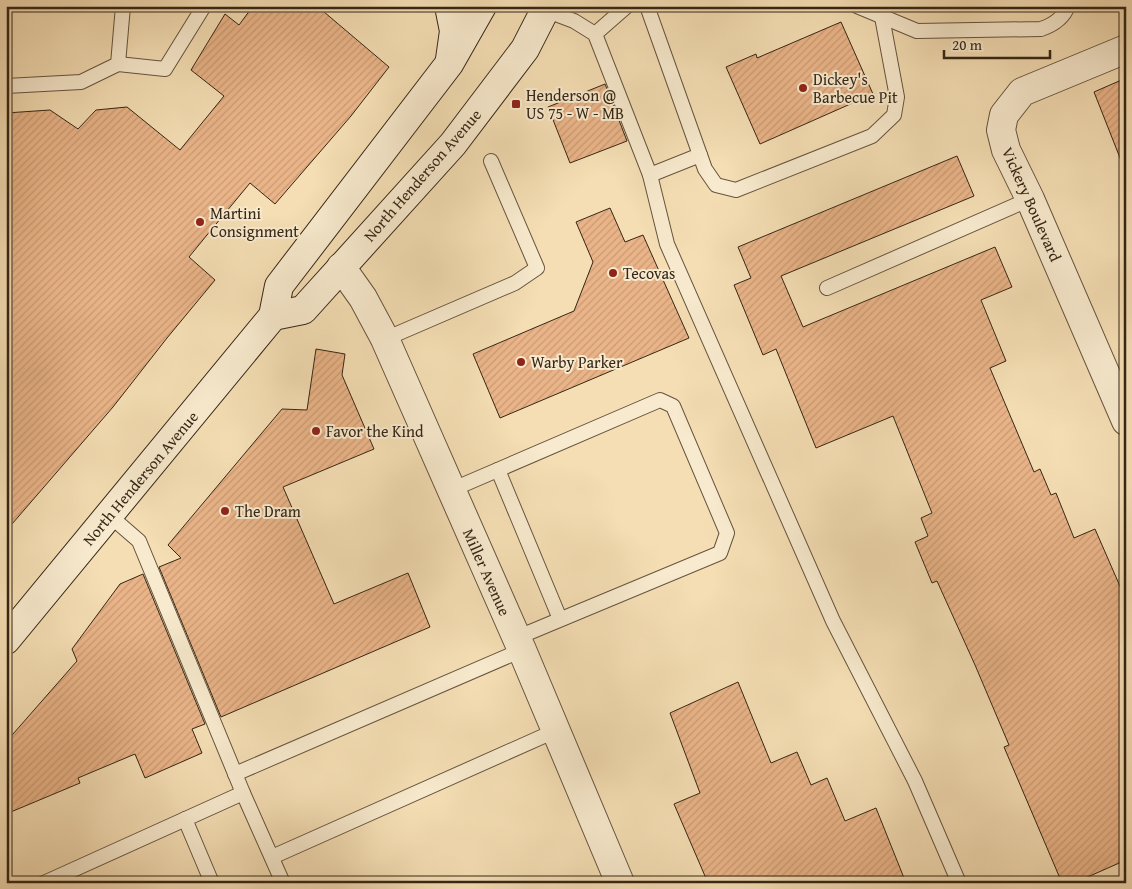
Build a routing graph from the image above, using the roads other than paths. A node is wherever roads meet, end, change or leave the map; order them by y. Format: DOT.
graph roads {
  1 [pos="123,6"];
  2 [pos="204,6"];
  3 [pos="449,6"];
  4 [pos="482,6"];
  5 [pos="627,6"];
  6 [pos="647,6"];
  7 [pos="857,6"];
  8 [pos="1068,6"];
  9 [pos="546,8"];
  10 [pos="882,17"];
  11 [pos="595,34"];
  12 [pos="1126,49"];
  13 [pos="118,64"];
  14 [pos="450,64"];
  15 [pos="6,86"];
  16 [pos="700,155"];
  17 [pos="491,161"];
  18 [pos="650,175"];
  19 [pos="1030,199"];
  20 [pos="341,267"];
  21 [pos="827,288"];
  22 [pos="273,316"];
  23 [pos="385,339"];
  24 [pos="1126,421"];
  25 [pos="498,470"];
  26 [pos="451,490"];
  27 [pos="109,515"];
  28 [pos="560,619"];
  29 [pos="6,640"];
  30 [pos="519,644"];
  31 [pos="555,731"];
  32 [pos="235,774"];
  33 [pos="243,793"];
  34 [pos="185,819"];
  35 [pos="272,857"];
  36 [pos="44,883"];
  37 [pos="212,883"];
  38 [pos="283,883"];
  39 [pos="620,883"];
  40 [pos="959,883"];
  1 -- 13 [label="lane"];
  2 -- 13 [label="lane"];
  3 -- 14 [label="street"];
  4 -- 14 [label="street, North Henderson Avenue"];
  5 -- 11 [label="lane"];
  6 -- 16 [label="lane"];
  7 -- 10 [label="lane"];
  8 -- 10 [label="lane"];
  9 -- 11 [label="lane"];
  9 -- 20 [label="street, North Henderson Avenue"];
  10 -- 16 [label="lane"];
  11 -- 18 [label="lane"];
  12 -- 19 [label="street, Vickery Boulevard"];
  13 -- 15 [label="lane"];
  14 -- 22 [label="street, North Henderson Avenue"];
  16 -- 18 [label="lane"];
  17 -- 23 [label="lane"];
  18 -- 40 [label="lane"];
  19 -- 21 [label="lane"];
  19 -- 24 [label="street, Vickery Boulevard"];
  20 -- 22 [label="street, North Henderson Avenue"];
  20 -- 23 [label="street, Miller Avenue"];
  22 -- 27 [label="street, North Henderson Avenue"];
  23 -- 26 [label="street, Miller Avenue"];
  25 -- 26 [label="lane"];
  25 -- 28 [label="lane"];
  25 -- 28 [label="lane"];
  26 -- 30 [label="street, Miller Avenue"];
  27 -- 29 [label="street, North Henderson Avenue"];
  27 -- 32 [label="lane"];
  28 -- 30 [label="lane"];
  30 -- 31 [label="street, Miller Avenue"];
  30 -- 32 [label="lane"];
  31 -- 35 [label="lane"];
  31 -- 39 [label="street, Miller Avenue"];
  32 -- 33 [label="lane"];
  33 -- 34 [label="lane"];
  33 -- 35 [label="lane"];
  34 -- 36 [label="lane"];
  34 -- 37 [label="lane"];
  35 -- 38 [label="lane"];
}
